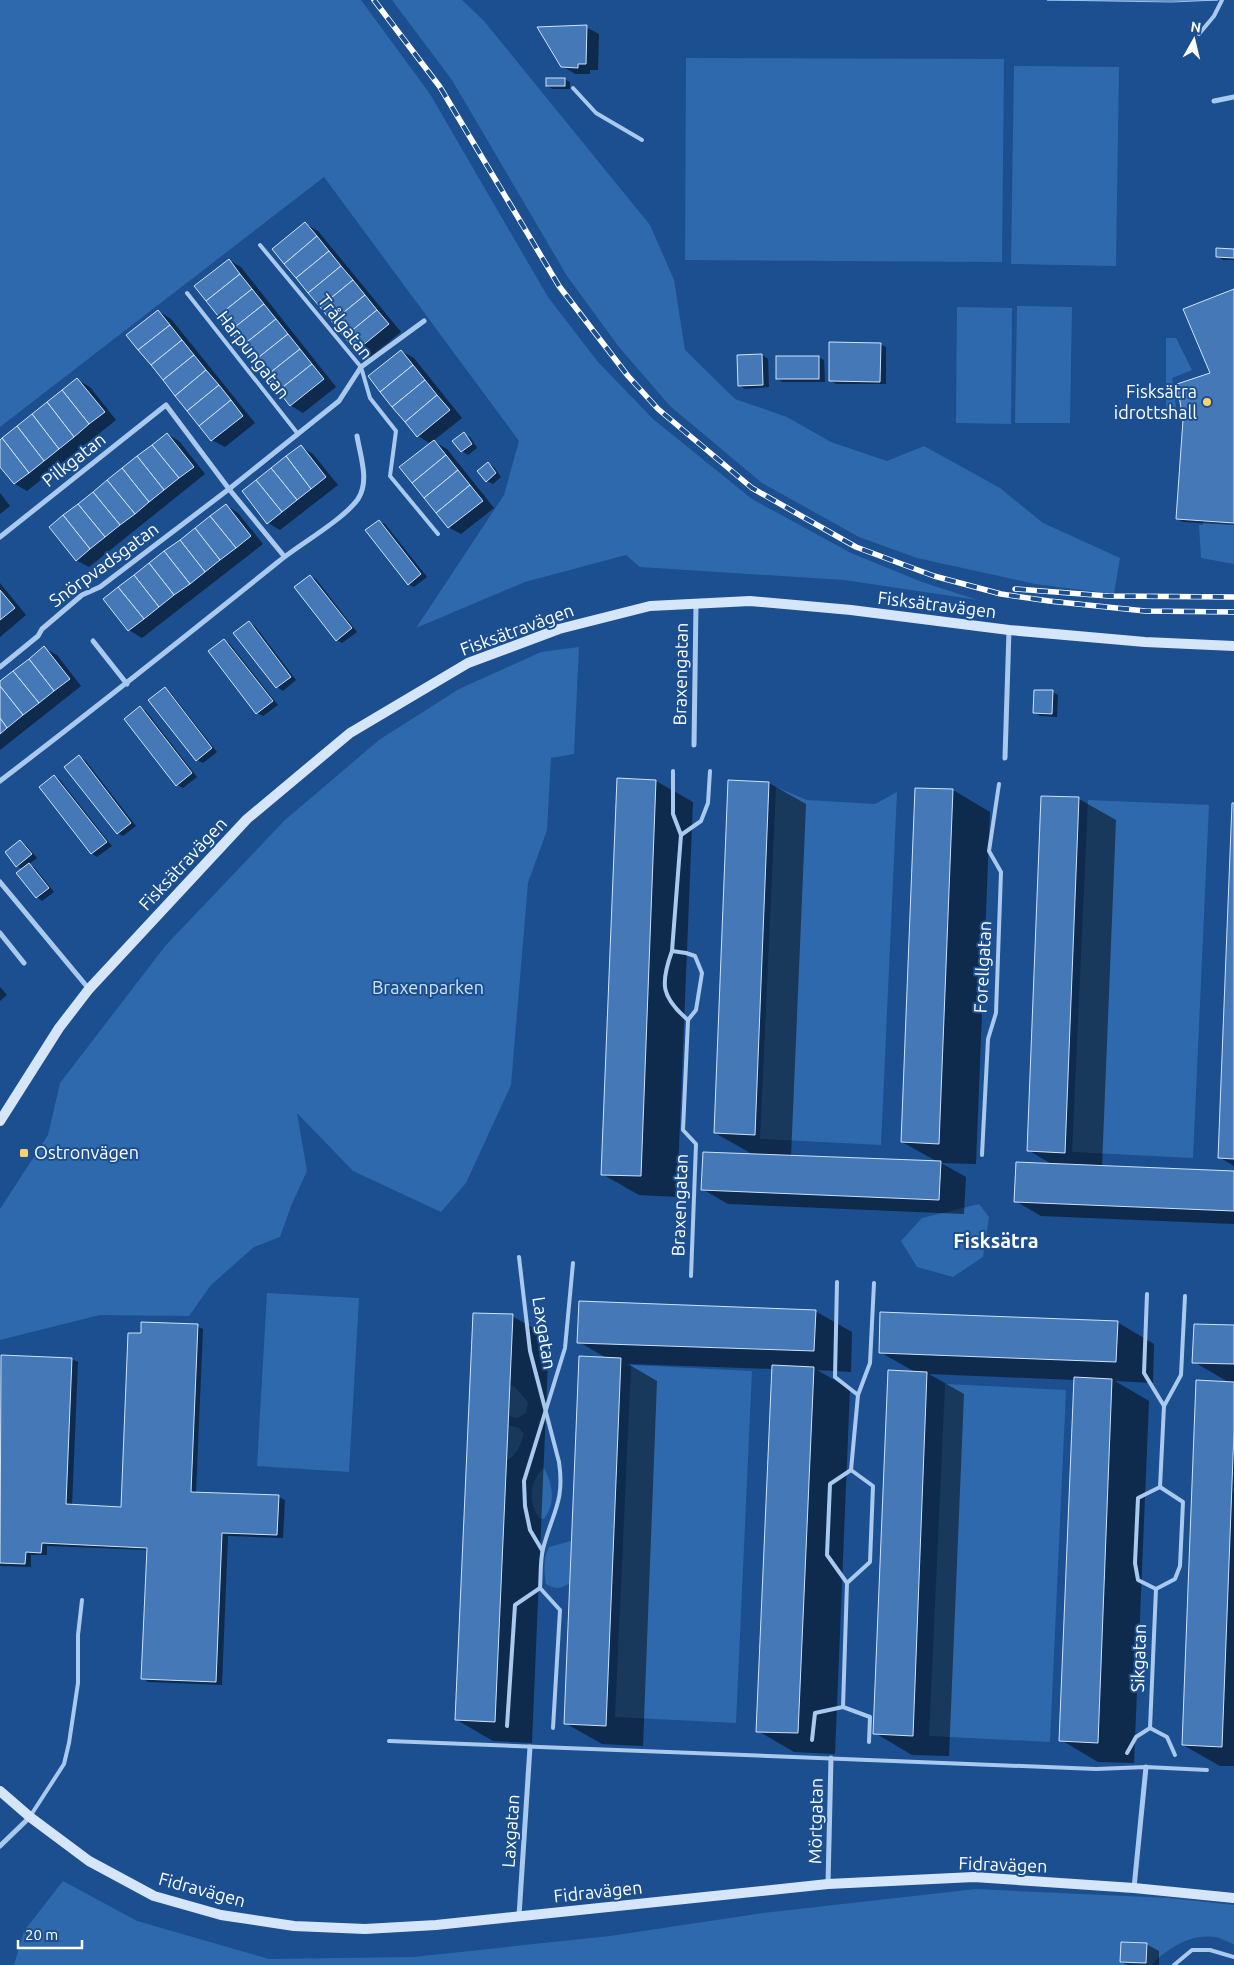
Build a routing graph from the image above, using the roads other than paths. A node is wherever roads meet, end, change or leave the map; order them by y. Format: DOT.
graph roads {
  1 [pos="1222,0"];
  2 [pos="1198,34"];
  3 [pos="573,88"];
  4 [pos="1234,97"];
  5 [pos="1214,101"];
  6 [pos="642,140"];
  7 [pos="260,246"];
  8 [pos="188,293"];
  9 [pos="424,322"];
  10 [pos="361,367"];
  11 [pos="298,434"];
  12 [pos="357,436"];
  13 [pos="229,489"];
  14 [pos="438,534"];
  15 [pos="0,537"];
  16 [pos="284,556"];
  17 [pos="696,604"];
  18 [pos="1009,630"];
  19 [pos="93,641"];
  20 [pos="1234,646"];
  21 [pos="0,666"];
  22 [pos="127,684"];
  23 [pos="694,745"];
  24 [pos="1005,758"];
  25 [pos="672,771"];
  26 [pos="710,772"];
  27 [pos="0,781"];
  28 [pos="999,784"];
  29 [pos="681,835"];
  30 [pos="0,882"];
  31 [pos="0,933"];
  32 [pos="672,951"];
  33 [pos="24,963"];
  34 [pos="89,989"];
  35 [pos="688,1020"];
  36 [pos="0,1122"];
  37 [pos="982,1155"];
  38 [pos="520,1257"];
  39 [pos="573,1263"];
  40 [pos="691,1276"];
  41 [pos="837,1282"];
  42 [pos="874,1283"];
  43 [pos="1147,1294"];
  44 [pos="1185,1296"];
  45 [pos="858,1395"];
  46 [pos="1164,1406"];
  47 [pos="546,1413"];
  48 [pos="851,1470"];
  49 [pos="1160,1487"];
  50 [pos="542,1550"];
  51 [pos="847,1583"];
  52 [pos="540,1588"];
  53 [pos="1156,1589"];
  54 [pos="82,1600"];
  55 [pos="843,1708"];
  56 [pos="507,1726"];
  57 [pos="553,1728"];
  58 [pos="1150,1728"];
  59 [pos="812,1740"];
  60 [pos="389,1741"];
  61 [pos="869,1742"];
  62 [pos="530,1747"];
  63 [pos="1127,1753"];
  64 [pos="1175,1755"];
  65 [pos="831,1758"];
  66 [pos="1146,1767"];
  67 [pos="1207,1770"];
  68 [pos="0,1791"];
  69 [pos="30,1817"];
  70 [pos="0,1846"];
  71 [pos="828,1884"];
  72 [pos="1134,1888"];
  73 [pos="1234,1898"];
  74 [pos="519,1916"];
  75 [pos="1234,1957"];
  76 [pos="1174,1965"];
  1 -- 2 [label="lane"];
  3 -- 6 [label="lane"];
  4 -- 5 [label="street"];
  7 -- 10 [label="lane, Trålgatan"];
  8 -- 11 [label="lane, Harpungatan"];
  9 -- 10 [label="street, Snörpvadsgatan"];
  10 -- 11 [label="street, Snörpvadsgatan"];
  10 -- 14 [label="lane, Trålgatan"];
  11 -- 13 [label="street, Snörpvadsgatan"];
  12 -- 16 [label="street"];
  13 -- 15 [label="street, Pilkgatan"];
  13 -- 16 [label="street"];
  13 -- 21 [label="street, Snörpvadsgatan"];
  16 -- 22 [label="street"];
  17 -- 18 [label="street, Fisksätravägen"];
  17 -- 23 [label="street, Braxengatan"];
  17 -- 34 [label="street, Fisksätravägen"];
  18 -- 20 [label="street, Fisksätravägen"];
  18 -- 24 [label="street"];
  19 -- 22 [label="street"];
  22 -- 27 [label="street"];
  25 -- 29 [label="lane"];
  26 -- 29 [label="lane"];
  28 -- 37 [label="lane, Forellgatan"];
  29 -- 32 [label="lane"];
  30 -- 34 [label="street"];
  31 -- 33 [label="street"];
  32 -- 35 [label="lane"];
  32 -- 35 [label="lane, Braxengatan"];
  34 -- 36 [label="street, Fisksätravägen"];
  35 -- 40 [label="lane, Braxengatan"];
  38 -- 47 [label="lane, Laxgatan"];
  39 -- 47 [label="lane, Laxgatan"];
  41 -- 45 [label="lane"];
  42 -- 45 [label="lane"];
  43 -- 46 [label="lane"];
  44 -- 46 [label="lane"];
  45 -- 48 [label="lane"];
  46 -- 49 [label="lane"];
  47 -- 50 [label="lane, Laxgatan"];
  47 -- 50 [label="lane, Laxgatan"];
  48 -- 51 [label="lane"];
  48 -- 51 [label="lane"];
  49 -- 53 [label="lane"];
  49 -- 53 [label="lane"];
  50 -- 52 [label="lane, Laxgatan"];
  51 -- 55 [label="lane"];
  52 -- 56 [label="lane"];
  52 -- 57 [label="lane"];
  53 -- 58 [label="lane, Sikgatan"];
  54 -- 69 [label="lane"];
  55 -- 59 [label="lane"];
  55 -- 61 [label="lane"];
  58 -- 63 [label="lane"];
  58 -- 64 [label="lane"];
  60 -- 62 [label="lane"];
  62 -- 65 [label="lane"];
  62 -- 74 [label="street, Laxgatan"];
  65 -- 66 [label="lane"];
  65 -- 71 [label="street, Mörtgatan"];
  66 -- 67 [label="lane"];
  66 -- 72 [label="street"];
  68 -- 69 [label="street, Fidravägen"];
  69 -- 70 [label="street"];
  69 -- 74 [label="street, Fidravägen"];
  71 -- 72 [label="street, Fidravägen"];
  71 -- 74 [label="street, Fidravägen"];
  72 -- 73 [label="street, Fidravägen"];
  75 -- 76 [label="lane"];
}
